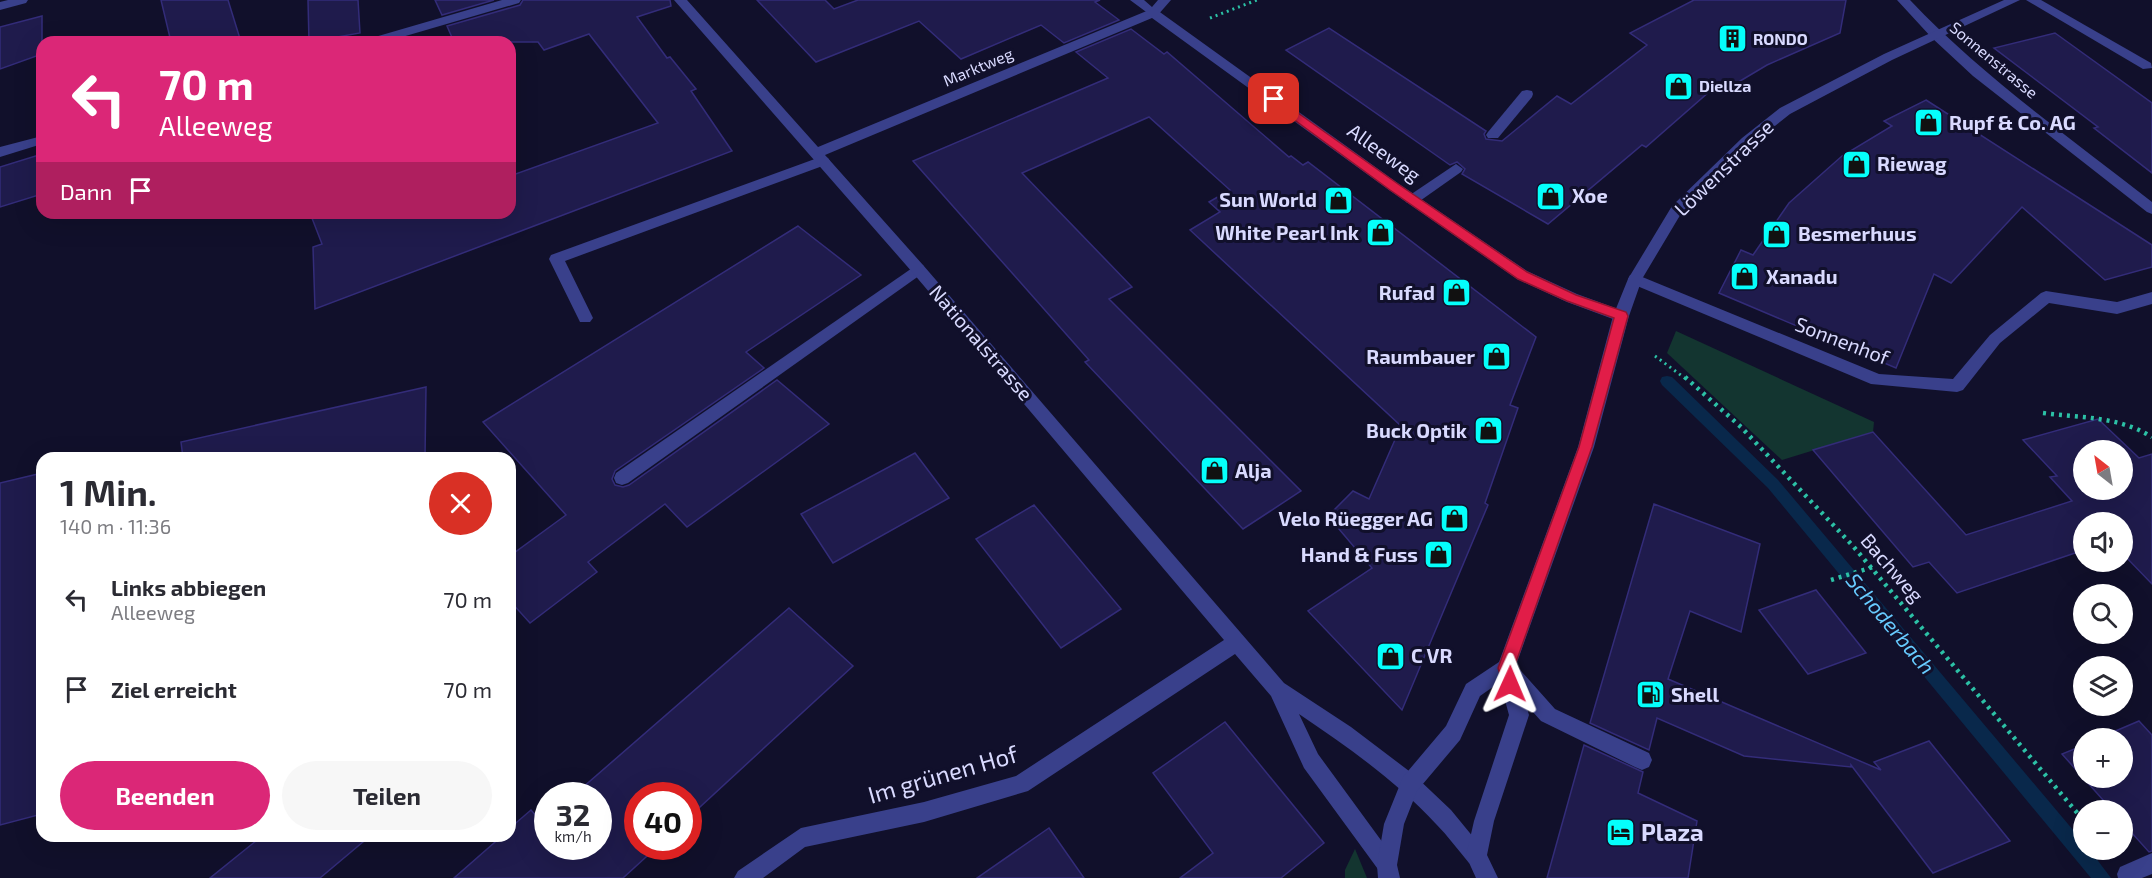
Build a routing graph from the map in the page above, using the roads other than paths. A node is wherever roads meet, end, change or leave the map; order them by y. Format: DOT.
graph roads {
  1 [pos="22,0"];
  2 [pos="515,0"];
  3 [pos="680,0"];
  4 [pos="1136,0"];
  5 [pos="1165,0"];
  6 [pos="1904,0"];
  7 [pos="2014,0"];
  8 [pos="2032,0"];
  9 [pos="0,6"];
  10 [pos="1153,13"];
  11 [pos="1936,35"];
  12 [pos="393,36"];
  13 [pos="2147,66"];
  14 [pos="1527,94"];
  15 [pos="1493,135"];
  16 [pos="36,142"];
  17 [pos="0,152"];
  18 [pos="819,157"];
  19 [pos="1456,169"];
  20 [pos="1412,200"];
  21 [pos="2152,209"];
  22 [pos="918,269"];
  23 [pos="1635,279"];
  24 [pos="2152,298"];
  25 [pos="1621,316"];
  26 [pos="585,318"];
  27 [pos="622,478"];
  28 [pos="1237,642"];
  29 [pos="1506,668"];
  30 [pos="1278,690"];
  31 [pos="1642,759"];
  32 [pos="1410,784"];
  33 [pos="1476,856"];
  34 [pos="2152,863"];
  35 [pos="1388,871"];
  36 [pos="2127,874"];
  37 [pos="745,878"];
  38 [pos="1487,878"];
  1 -- 9 [label="street"];
  2 -- 12 [label="street"];
  3 -- 18 [label="street, Nationalstrasse"];
  4 -- 10 [label="street, Alleeweg"];
  5 -- 10 [label="street"];
  6 -- 11 [label="street, Sonnenstrasse"];
  7 -- 11 [label="street, Löwenstrasse"];
  8 -- 13 [label="street"];
  10 -- 18 [label="street, Marktweg"];
  10 -- 20 [label="street, Alleeweg"];
  11 -- 21 [label="street, Sonnenstrasse"];
  11 -- 23 [label="street, Löwenstrasse"];
  14 -- 15 [label="street"];
  16 -- 17 [label="street"];
  18 -- 22 [label="street, Nationalstrasse"];
  18 -- 26 [label="street, Marktweg"];
  19 -- 20 [label="street"];
  20 -- 25 [label="street, Alleeweg"];
  22 -- 27 [label="street"];
  22 -- 28 [label="street, Nationalstrasse"];
  23 -- 24 [label="street, Sonnenhof"];
  23 -- 25 [label="street, Löwenstrasse"];
  25 -- 29 [label="street, Löwenstrasse"];
  28 -- 30 [label="street, Nationalstrasse"];
  28 -- 37 [label="street, Im grünen Hof"];
  29 -- 31 [label="street"];
  29 -- 32 [label="street"];
  29 -- 33 [label="street"];
  30 -- 32 [label="street, Nationalstrasse"];
  30 -- 35 [label="street, Nationalstrasse"];
  32 -- 33 [label="street, Nationalstrasse"];
  32 -- 35 [label="street"];
  33 -- 38 [label="street"];
  34 -- 36 [label="street"];
}
